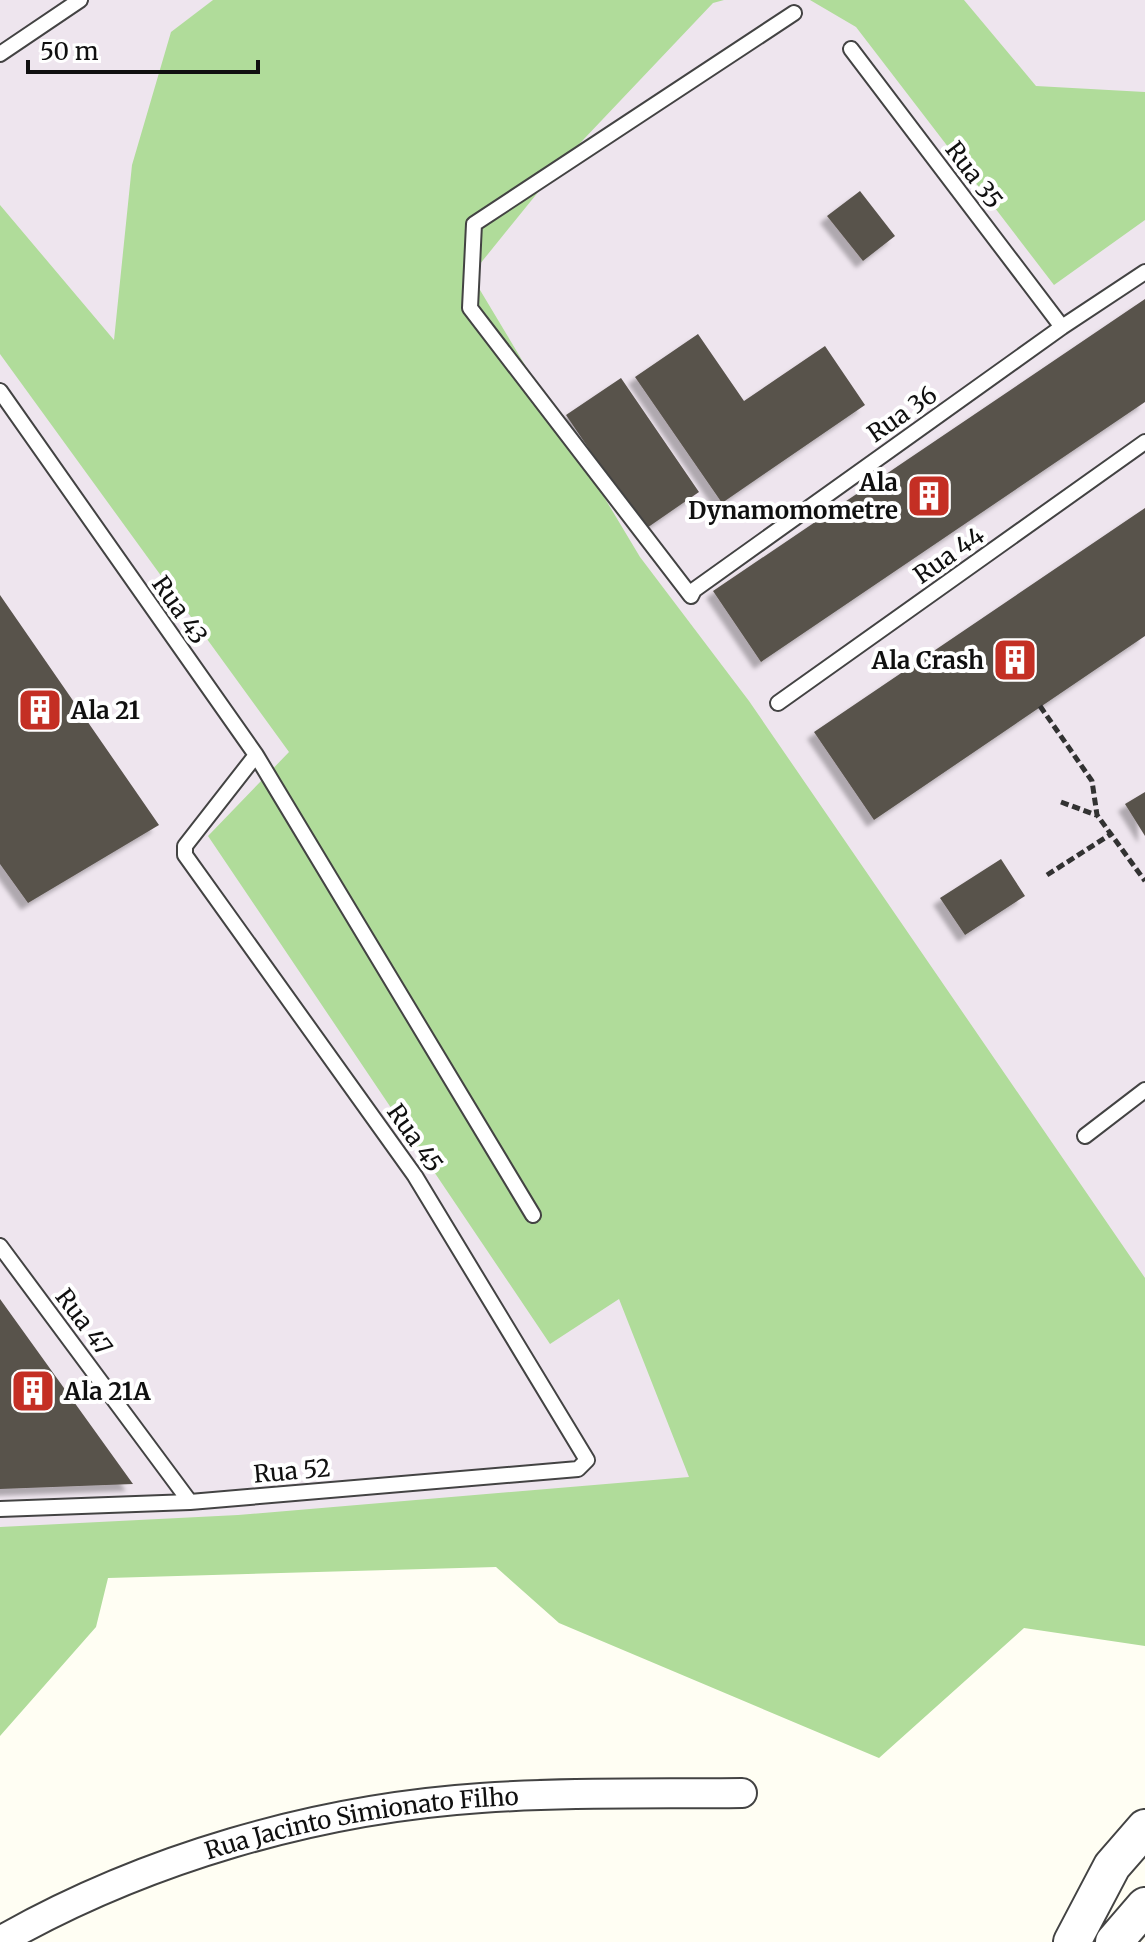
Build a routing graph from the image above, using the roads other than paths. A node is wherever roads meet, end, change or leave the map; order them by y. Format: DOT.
graph roads {
  1 [pos="80,0"];
  2 [pos="794,13"];
  3 [pos="851,49"];
  4 [pos="0,54"];
  5 [pos="1145,272"];
  6 [pos="1062,327"];
  7 [pos="0,391"];
  8 [pos="1145,442"];
  9 [pos="778,703"];
  10 [pos="256,755"];
  11 [pos="1145,1090"];
  12 [pos="1085,1136"];
  13 [pos="533,1215"];
  14 [pos="0,1246"];
  15 [pos="586,1465"];
  16 [pos="190,1502"];
  17 [pos="0,1509"];
  18 [pos="742,1793"];
  19 [pos="1145,1828"];
  20 [pos="1145,1906"];
  21 [pos="0,1941"];
  22 [pos="1072,1942"];
  23 [pos="1114,1942"];
  1 -- 4 [label="lane"];
  2 -- 6 [label="lane, Rua 36"];
  3 -- 6 [label="lane, Rua 35"];
  5 -- 6 [label="lane, Rua 36"];
  7 -- 10 [label="lane, Rua 43"];
  8 -- 9 [label="lane, Rua 44"];
  10 -- 13 [label="lane, Rua 43"];
  10 -- 15 [label="lane, Rua 45"];
  11 -- 12 [label="lane"];
  14 -- 16 [label="lane, Rua 47"];
  15 -- 16 [label="lane, Rua 52"];
  16 -- 17 [label="lane, Rua 52"];
  18 -- 21 [label="street, Rua Jacinto Simionato Filho"];
  19 -- 22 [label="street"];
  20 -- 23 [label="street"];
}
